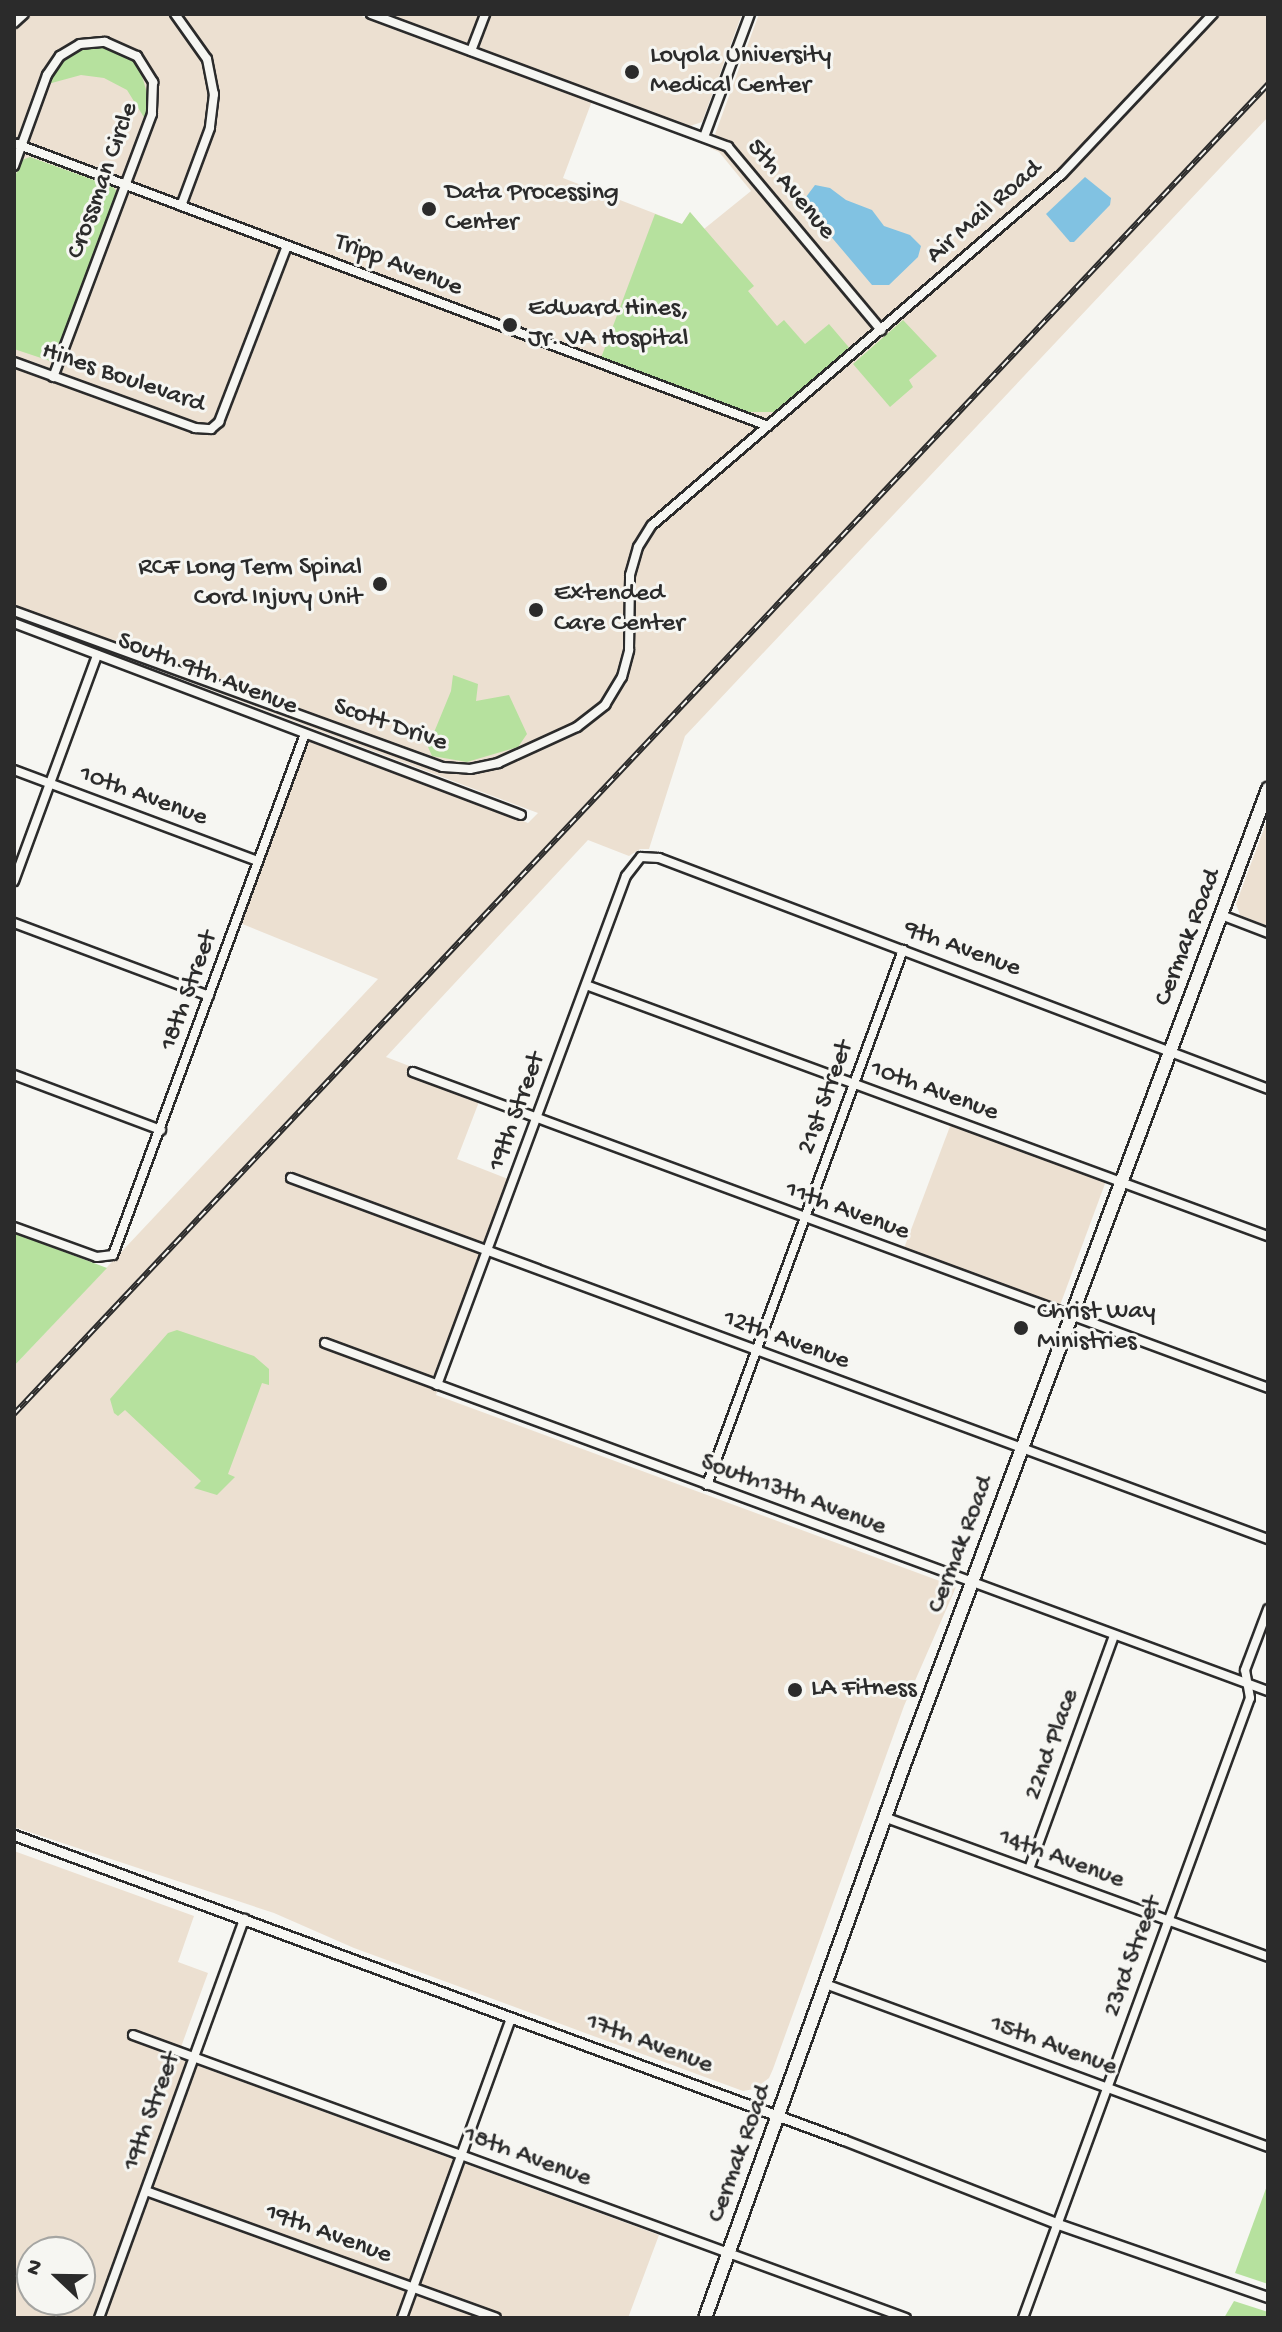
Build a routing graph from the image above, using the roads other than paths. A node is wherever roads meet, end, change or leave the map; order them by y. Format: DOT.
graph roads {
  1 [pos="24,14"];
  2 [pos="175,14"];
  3 [pos="371,14"];
  4 [pos="485,14"];
  5 [pos="750,14"];
  6 [pos="1213,14"];
  7 [pos="14,23"];
  8 [pos="471,51"];
  9 [pos="704,137"];
  10 [pos="18,145"];
  11 [pos="14,166"];
  12 [pos="125,185"];
  13 [pos="181,206"];
  14 [pos="287,246"];
  15 [pos="881,330"];
  16 [pos="14,362"];
  17 [pos="53,377"];
  18 [pos="768,426"];
  19 [pos="14,611"];
  20 [pos="14,623"];
  21 [pos="97,655"];
  22 [pos="305,734"];
  23 [pos="14,770"];
  24 [pos="50,784"];
  25 [pos="1268,789"];
  26 [pos="521,815"];
  27 [pos="641,857"];
  28 [pos="258,861"];
  29 [pos="14,881"];
  30 [pos="1221,915"];
  31 [pos="14,923"];
  32 [pos="1268,933"];
  33 [pos="903,950"];
  34 [pos="586,985"];
  35 [pos="209,996"];
  36 [pos="1170,1051"];
  37 [pos="413,1072"];
  38 [pos="14,1075"];
  39 [pos="854,1084"];
  40 [pos="1268,1089"];
  41 [pos="537,1118"];
  42 [pos="161,1130"];
  43 [pos="291,1178"];
  44 [pos="1121,1183"];
  45 [pos="804,1217"];
  46 [pos="14,1227"];
  47 [pos="1268,1236"];
  48 [pos="487,1251"];
  49 [pos="1070,1317"];
  50 [pos="325,1343"];
  51 [pos="756,1351"];
  52 [pos="437,1385"];
  53 [pos="1268,1388"];
  54 [pos="1021,1450"];
  55 [pos="707,1485"];
  56 [pos="1268,1539"];
  57 [pos="971,1583"];
  58 [pos="1268,1609"];
  59 [pos="1114,1635"];
  60 [pos="1247,1683"];
  61 [pos="1268,1691"];
  62 [pos="884,1817"];
  63 [pos="14,1835"];
  64 [pos="1029,1869"];
  65 [pos="244,1919"];
  66 [pos="1168,1920"];
  67 [pos="1268,1957"];
  68 [pos="825,1984"];
  69 [pos="511,2018"];
  70 [pos="133,2035"];
  71 [pos="195,2056"];
  72 [pos="1106,2088"];
  73 [pos="778,2116"];
  74 [pos="1268,2147"];
  75 [pos="461,2155"];
  76 [pos="146,2191"];
  77 [pos="1058,2224"];
  78 [pos="729,2253"];
  79 [pos="413,2287"];
  80 [pos="1268,2297"];
  81 [pos="99,2318"];
  82 [pos="402,2318"];
  83 [pos="496,2318"];
  84 [pos="705,2318"];
  85 [pos="906,2318"];
  86 [pos="1023,2318"];
  1 -- 7 [label="street"];
  2 -- 13 [label="street"];
  3 -- 8 [label="street, 5th Avenue"];
  4 -- 8 [label="street"];
  5 -- 9 [label="street"];
  6 -- 15 [label="street, Air Mail Road"];
  8 -- 9 [label="street, 5th Avenue"];
  9 -- 15 [label="street, 5th Avenue"];
  10 -- 11 [label="street, Crossman Circle"];
  10 -- 12 [label="street, Tripp Avenue"];
  10 -- 12 [label="street, Crossman Circle"];
  12 -- 13 [label="street, Tripp Avenue"];
  12 -- 17 [label="street, Crossman Circle"];
  13 -- 14 [label="street, Tripp Avenue"];
  14 -- 17 [label="street, Hines Boulevard"];
  14 -- 18 [label="street, Tripp Avenue"];
  15 -- 18 [label="street, Air Mail Road"];
  16 -- 17 [label="street, Hines Boulevard"];
  18 -- 19 [label="street, Scott Drive"];
  20 -- 21 [label="street, South 9th Avenue"];
  21 -- 22 [label="street, South 9th Avenue"];
  21 -- 24 [label="street"];
  22 -- 26 [label="street, South 9th Avenue"];
  22 -- 28 [label="street, 18th Street"];
  23 -- 24 [label="street, 10th Avenue"];
  24 -- 28 [label="street, 10th Avenue"];
  24 -- 29 [label="street"];
  25 -- 30 [label="main road, Cermak Road"];
  27 -- 33 [label="street, 9th Avenue"];
  27 -- 34 [label="street, 19th Street"];
  28 -- 35 [label="street, 18th Street"];
  30 -- 32 [label="street"];
  30 -- 36 [label="main road, Cermak Road"];
  31 -- 35 [label="street"];
  33 -- 36 [label="street, 9th Avenue"];
  33 -- 39 [label="street, 21st Street"];
  34 -- 39 [label="street, 10th Avenue"];
  34 -- 41 [label="street, 19th Street"];
  35 -- 42 [label="street, 18th Street"];
  36 -- 40 [label="street, 9th Avenue"];
  36 -- 44 [label="main road, Cermak Road"];
  37 -- 41 [label="street, 11th Avenue"];
  38 -- 42 [label="street"];
  39 -- 44 [label="street, 10th Avenue"];
  39 -- 45 [label="street, 21st Street"];
  41 -- 45 [label="street, 11th Avenue"];
  41 -- 48 [label="street, 19th Street"];
  42 -- 46 [label="street, 18th Street"];
  43 -- 48 [label="street, 12th Avenue"];
  44 -- 47 [label="street, 10th Avenue"];
  44 -- 49 [label="main road, Cermak Road"];
  45 -- 49 [label="street, 11th Avenue"];
  45 -- 51 [label="street, 21st Street"];
  48 -- 51 [label="street, 12th Avenue"];
  48 -- 52 [label="street, 19th Street"];
  49 -- 53 [label="street, 11th Avenue"];
  49 -- 54 [label="main road, Cermak Road"];
  50 -- 52 [label="street, South13th Avenue"];
  51 -- 54 [label="street, 12th Avenue"];
  51 -- 55 [label="street, 21st Street"];
  52 -- 55 [label="street, South13th Avenue"];
  54 -- 56 [label="street, 12th Avenue"];
  54 -- 57 [label="main road, Cermak Road"];
  55 -- 57 [label="street, South13th Avenue"];
  57 -- 59 [label="street, South13th Avenue"];
  57 -- 62 [label="main road, Cermak Road"];
  58 -- 60 [label="street, 23rd Street"];
  59 -- 60 [label="street, South13th Avenue"];
  59 -- 64 [label="street, 22nd Place"];
  60 -- 61 [label="street, South13th Avenue"];
  60 -- 66 [label="street, 23rd Street"];
  62 -- 64 [label="street, 14th Avenue"];
  62 -- 68 [label="main road, Cermak Road"];
  63 -- 65 [label="street, 17th Avenue"];
  64 -- 66 [label="street, 14th Avenue"];
  65 -- 69 [label="street, 17th Avenue"];
  65 -- 71 [label="street, 19th Street"];
  66 -- 67 [label="street, 14th Avenue"];
  66 -- 72 [label="street, 23rd Street"];
  68 -- 72 [label="street, 15th Avenue"];
  68 -- 73 [label="main road, Cermak Road"];
  69 -- 73 [label="street, 17th Avenue"];
  69 -- 75 [label="street"];
  70 -- 71 [label="street, 18th Avenue"];
  71 -- 75 [label="street, 18th Avenue"];
  71 -- 76 [label="street, 19th Street"];
  72 -- 74 [label="street, 15th Avenue"];
  72 -- 77 [label="street, 23rd Street"];
  73 -- 77 [label="street, 17th Avenue"];
  73 -- 78 [label="main road, Cermak Road"];
  75 -- 78 [label="street, 18th Avenue"];
  75 -- 79 [label="street"];
  76 -- 79 [label="street, 19th Avenue"];
  76 -- 81 [label="street, 19th Street"];
  77 -- 80 [label="street, 17th Avenue"];
  77 -- 86 [label="street, 23rd Street"];
  78 -- 84 [label="main road, Cermak Road"];
  78 -- 85 [label="street, 18th Avenue"];
  79 -- 82 [label="street"];
  79 -- 83 [label="street, 19th Avenue"];
}
